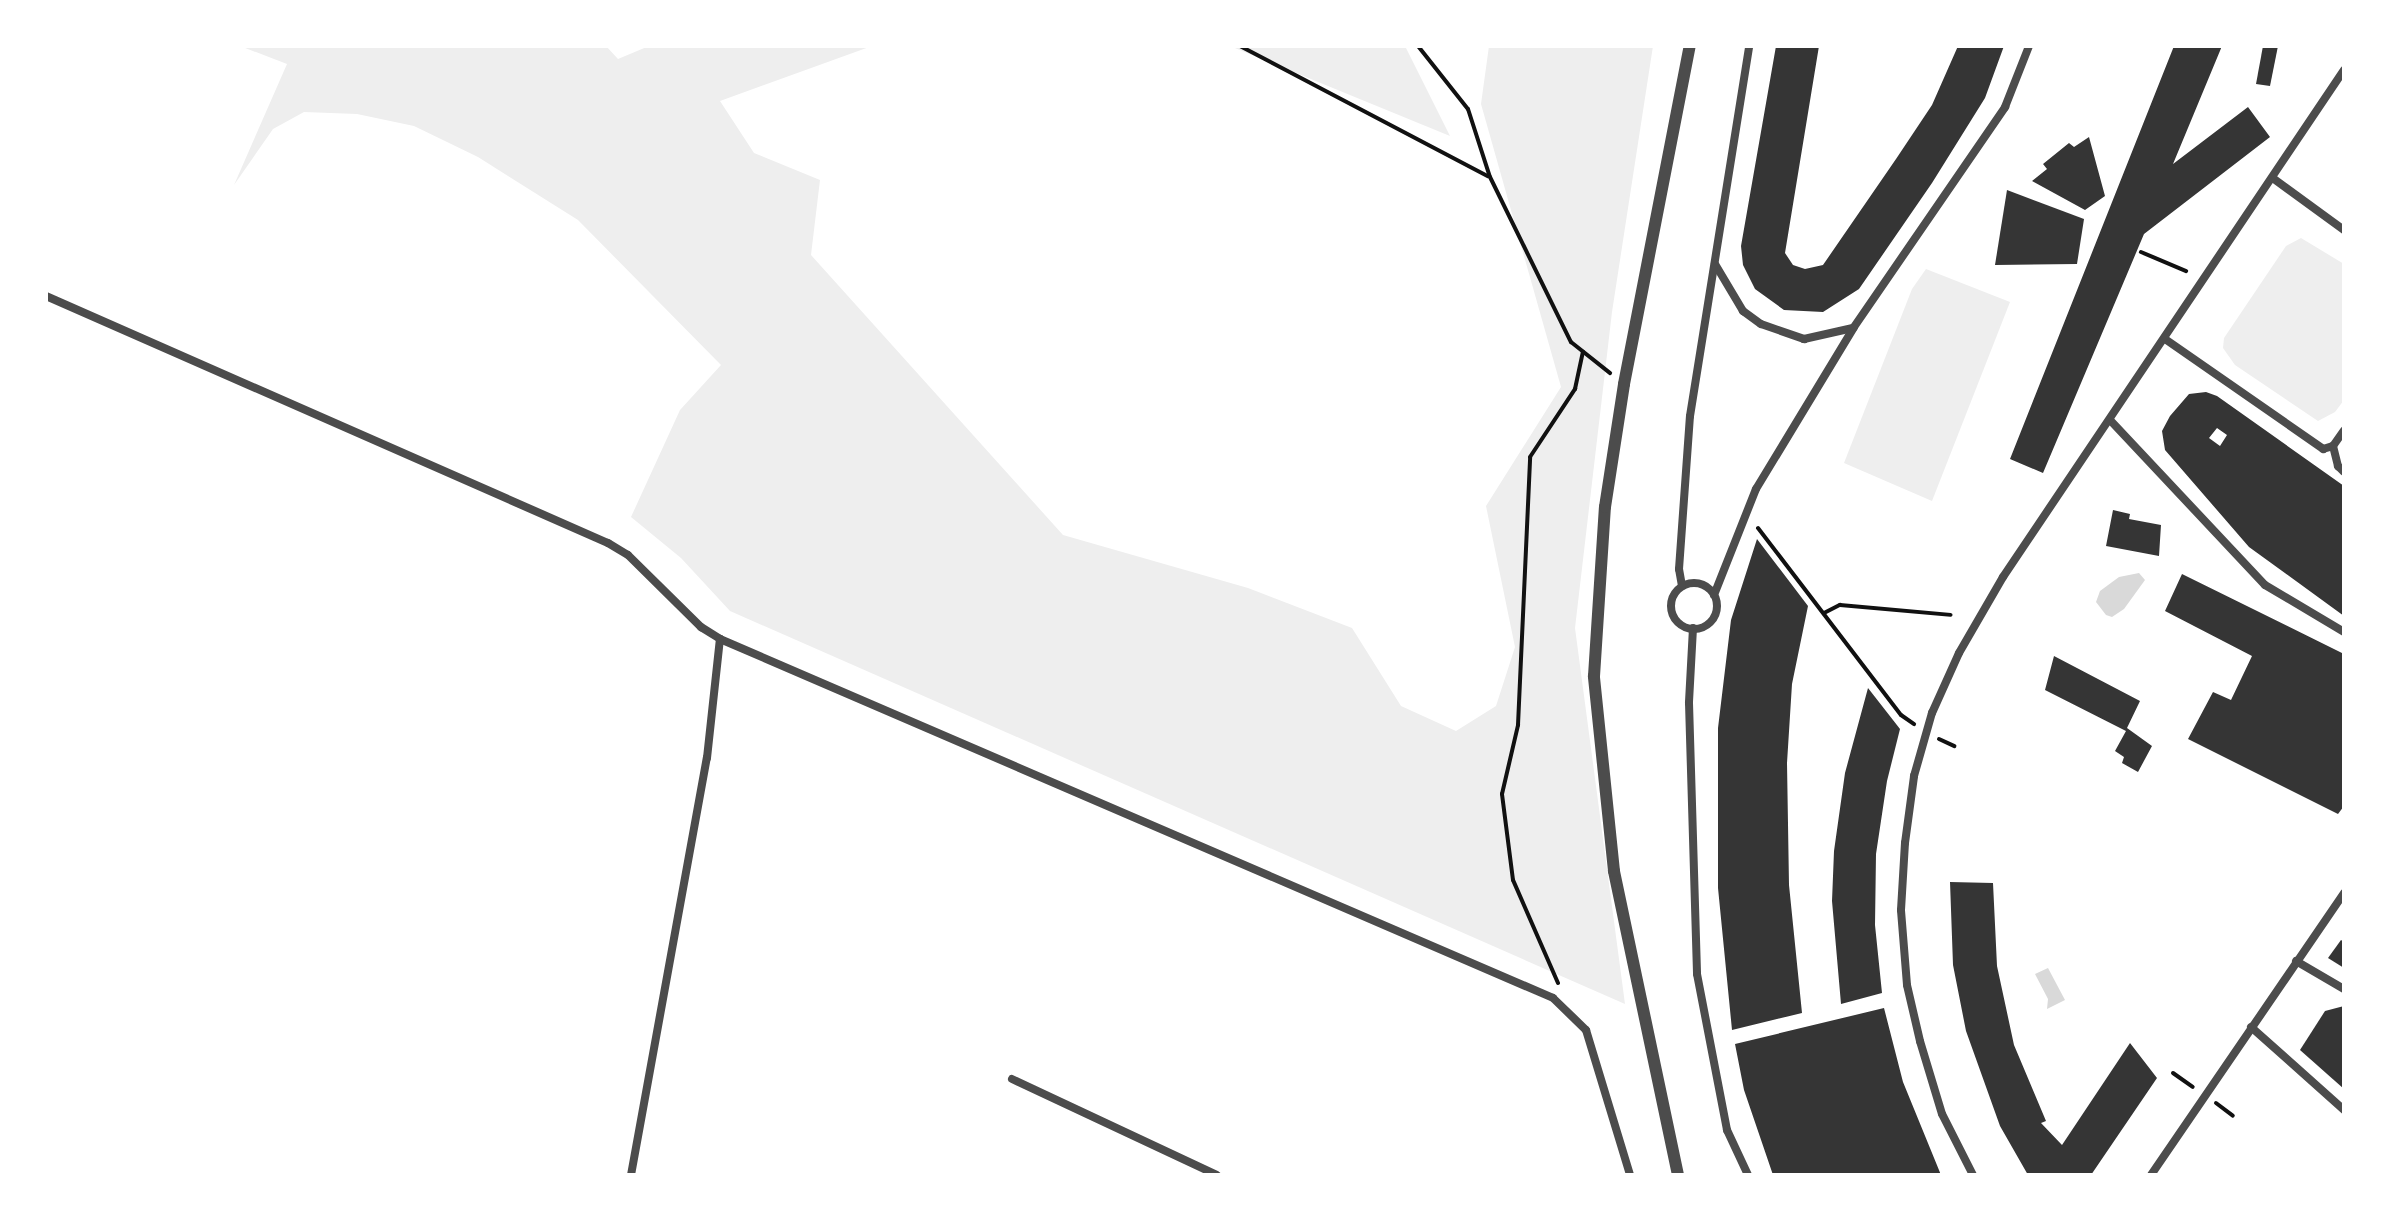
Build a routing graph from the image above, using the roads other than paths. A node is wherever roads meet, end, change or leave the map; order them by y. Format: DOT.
graph roads {
  1 [pos="1749,46"];
  2 [pos="2029,46"];
  3 [pos="1690,47"];
  4 [pos="2344,70"];
  5 [pos="2274,179"];
  6 [pos="2344,230"];
  7 [pos="1715,264"];
  8 [pos="46,296"];
  9 [pos="1854,327"];
  10 [pos="2165,339"];
  11 [pos="2110,420"];
  12 [pos="2344,430"];
  13 [pos="2333,446"];
  14 [pos="2344,472"];
  15 [pos="1682,586"];
  16 [pos="1714,595"];
  17 [pos="1693,628"];
  18 [pos="2344,632"];
  19 [pos="720,639"];
  20 [pos="2344,893"];
  21 [pos="2296,961"];
  22 [pos="2344,989"];
  23 [pos="2251,1027"];
  24 [pos="1012,1079"];
  25 [pos="2344,1110"];
  26 [pos="631,1175"];
  27 [pos="1217,1175"];
  28 [pos="1630,1175"];
  29 [pos="1678,1175"];
  30 [pos="1748,1175"];
  31 [pos="1973,1175"];
  32 [pos="2151,1175"];
  1 -- 7 [label="street"];
  2 -- 9 [label="street"];
  3 -- 29 [label="street"];
  4 -- 5 [label="street"];
  5 -- 6 [label="street"];
  5 -- 10 [label="street"];
  7 -- 9 [label="street"];
  7 -- 15 [label="street"];
  8 -- 19 [label="street"];
  9 -- 16 [label="street"];
  10 -- 11 [label="street"];
  10 -- 13 [label="street"];
  11 -- 18 [label="street"];
  11 -- 31 [label="street"];
  12 -- 13 [label="street"];
  13 -- 14 [label="street"];
  15 -- 16 [label="street"];
  15 -- 17 [label="street"];
  16 -- 17 [label="street"];
  17 -- 30 [label="street"];
  19 -- 26 [label="street"];
  19 -- 28 [label="street"];
  20 -- 21 [label="street"];
  21 -- 22 [label="street"];
  21 -- 23 [label="street"];
  23 -- 25 [label="street"];
  23 -- 32 [label="street"];
  24 -- 27 [label="street"];
}
